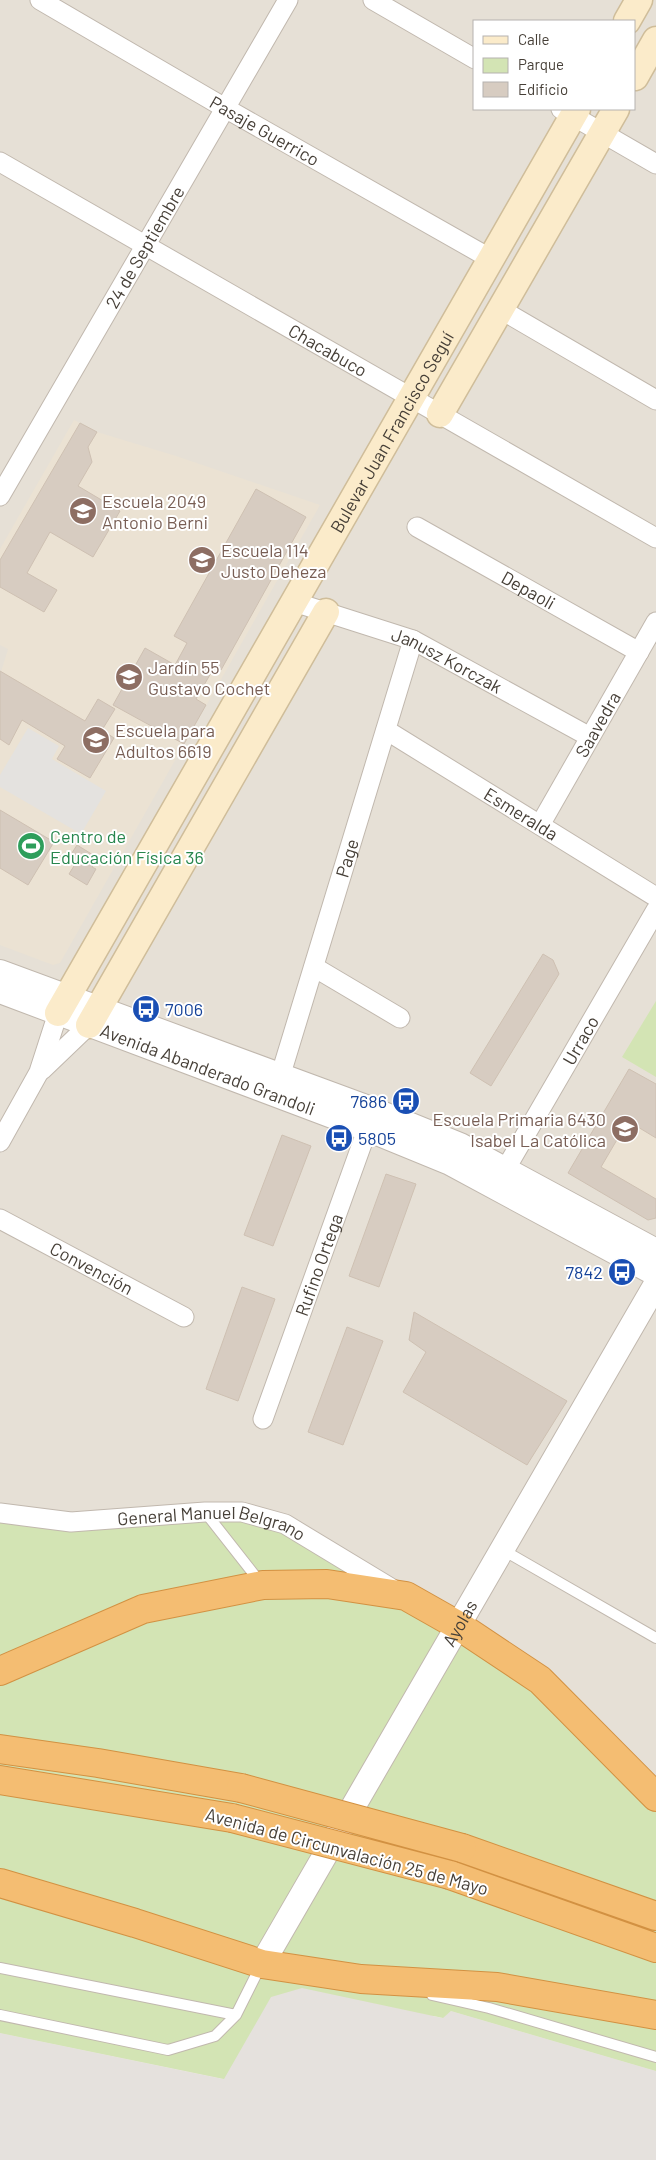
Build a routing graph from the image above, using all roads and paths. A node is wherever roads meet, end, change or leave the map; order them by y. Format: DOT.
graph roads {
  1 [pos="40,0"];
  2 [pos="288,0"];
  3 [pos="373,0"];
  4 [pos="639,0"];
  5 [pos="628,20"];
  6 [pos="656,40"];
  7 [pos="473,58"];
  8 [pos="636,75"];
  9 [pos="225,108"];
  10 [pos="615,110"];
  11 [pos="570,111"];
  12 [pos="602,133"];
  13 [pos="0,162"];
  14 [pos="656,164"];
  15 [pos="145,245"];
  16 [pos="491,259"];
  17 [pos="500,310"];
  18 [pos="411,398"];
  19 [pos="656,400"];
  20 [pos="440,414"];
  21 [pos="0,496"];
  22 [pos="417,527"];
  23 [pos="656,538"];
  24 [pos="294,602"];
  25 [pos="326,612"];
  26 [pos="656,622"];
  27 [pos="413,640"];
  28 [pos="639,652"];
  29 [pos="386,730"];
  30 [pos="590,737"];
  31 [pos="540,825"];
  32 [pos="656,897"];
  33 [pos="656,910"];
  34 [pos="314,967"];
  35 [pos="0,972"];
  36 [pos="0,991"];
  37 [pos="63,1005"];
  38 [pos="93,1017"];
  39 [pos="400,1018"];
  40 [pos="39,1072"];
  41 [pos="280,1077"];
  42 [pos="371,1120"];
  43 [pos="0,1142"];
  44 [pos="505,1170"];
  45 [pos="0,1219"];
  46 [pos="656,1251"];
  47 [pos="656,1274"];
  48 [pos="656,1284"];
  49 [pos="184,1317"];
  50 [pos="263,1420"];
  51 [pos="205,1512"];
  52 [pos="0,1513"];
  53 [pos="503,1550"];
  54 [pos="262,1585"];
  55 [pos="406,1596"];
  56 [pos="459,1626"];
  57 [pos="656,1638"];
  58 [pos="0,1671"];
  59 [pos="0,1749"];
  60 [pos="0,1780"];
  61 [pos="656,1797"];
  62 [pos="0,1884"];
  63 [pos="656,1916"];
  64 [pos="656,1948"];
  65 [pos="262,1964"];
  66 [pos="0,1968"];
  67 [pos="361,1979"];
  68 [pos="656,2014"];
  69 [pos="0,2015"];
  70 [pos="236,2015"];
  71 [pos="656,2057"];
  1 -- 9 [label="street, Pasaje Guerrico"];
  2 -- 9 [label="street, 24 de Septiembre"];
  3 -- 7 [label="street"];
  4 -- 5 [label="main road"];
  6 -- 8 [label="main road"];
  9 -- 15 [label="street, 24 de Septiembre"];
  9 -- 16 [label="street, Pasaje Guerrico"];
  10 -- 12 [label="main road, Bulevar Juan Francisco Seguí"];
  11 -- 12 [label="street"];
  11 -- 16 [label="main road, Bulevar Juan Francisco Seguí"];
  12 -- 14 [label="street"];
  12 -- 17 [label="main road, Bulevar Juan Francisco Seguí"];
  13 -- 15 [label="street, Chacabuco"];
  15 -- 18 [label="street, Chacabuco"];
  15 -- 21 [label="street, 24 de Septiembre"];
  16 -- 18 [label="main road, Bulevar Juan Francisco Seguí"];
  17 -- 19 [label="street"];
  17 -- 20 [label="main road, Bulevar Juan Francisco Seguí"];
  18 -- 20 [label="street, Chacabuco"];
  18 -- 24 [label="main road, Bulevar Juan Francisco Seguí"];
  20 -- 23 [label="street, Chacabuco"];
  22 -- 28 [label="street, Depaoli"];
  24 -- 25 [label="street, Janusz Korczak"];
  24 -- 37 [label="main road, Bulevar Juan Francisco Seguí"];
  25 -- 27 [label="street, Janusz Korczak"];
  25 -- 38 [label="main road, Bulevar Juan Francisco Seguí"];
  26 -- 28 [label="street, Saavedra"];
  27 -- 29 [label="street, Page"];
  27 -- 30 [label="street, Janusz Korczak"];
  28 -- 30 [label="street, Saavedra"];
  29 -- 31 [label="street, Esmeralda"];
  29 -- 34 [label="street, Page"];
  30 -- 31 [label="street, Saavedra"];
  31 -- 32 [label="street, Esmeralda"];
  33 -- 44 [label="street, Urraco"];
  34 -- 39 [label="street"];
  34 -- 41 [label="street, Page"];
  35 -- 37 [label="street, Avenida Abanderado Grandoli"];
  36 -- 37 [label="street, Avenida Abanderado Grandoli"];
  37 -- 38 [label="street, Avenida Abanderado Grandoli"];
  37 -- 40 [label="street, Bulevar Juan Francisco Seguí"];
  38 -- 40 [label="street, Bulevar Juan Francisco Seguí"];
  38 -- 41 [label="street, Avenida Abanderado Grandoli"];
  38 -- 42 [label="street, Avenida Abanderado Grandoli"];
  40 -- 43 [label="street, Bulevar Juan Francisco Seguí"];
  41 -- 42 [label="street, Avenida Abanderado Grandoli"];
  42 -- 44 [label="street, Avenida Abanderado Grandoli"];
  42 -- 47 [label="street, Avenida Abanderado Grandoli"];
  42 -- 50 [label="street, Rufino Ortega"];
  44 -- 46 [label="street, Avenida Abanderado Grandoli"];
  45 -- 49 [label="street, Convención"];
  48 -- 53 [label="street, Ayolas"];
  51 -- 52 [label="street, General Manuel Belgrano"];
  51 -- 54 [label="lane"];
  51 -- 55 [label="street, General Manuel Belgrano"];
  53 -- 56 [label="street, Ayolas"];
  53 -- 57 [label="lane"];
  54 -- 55 [label="highway"];
  54 -- 58 [label="highway"];
  55 -- 56 [label="highway"];
  56 -- 61 [label="highway"];
  56 -- 65 [label="street, Ayolas"];
  59 -- 63 [label="highway, Avenida de Circunvalación 25 de Mayo, bridge"];
  60 -- 64 [label="highway, Avenida de Circunvalación 25 de Mayo, bridge"];
  62 -- 65 [label="highway"];
  65 -- 67 [label="highway"];
  65 -- 70 [label="lane"];
  66 -- 70 [label="lane"];
  67 -- 68 [label="highway"];
  67 -- 71 [label="lane"];
  69 -- 70 [label="lane"];
}
